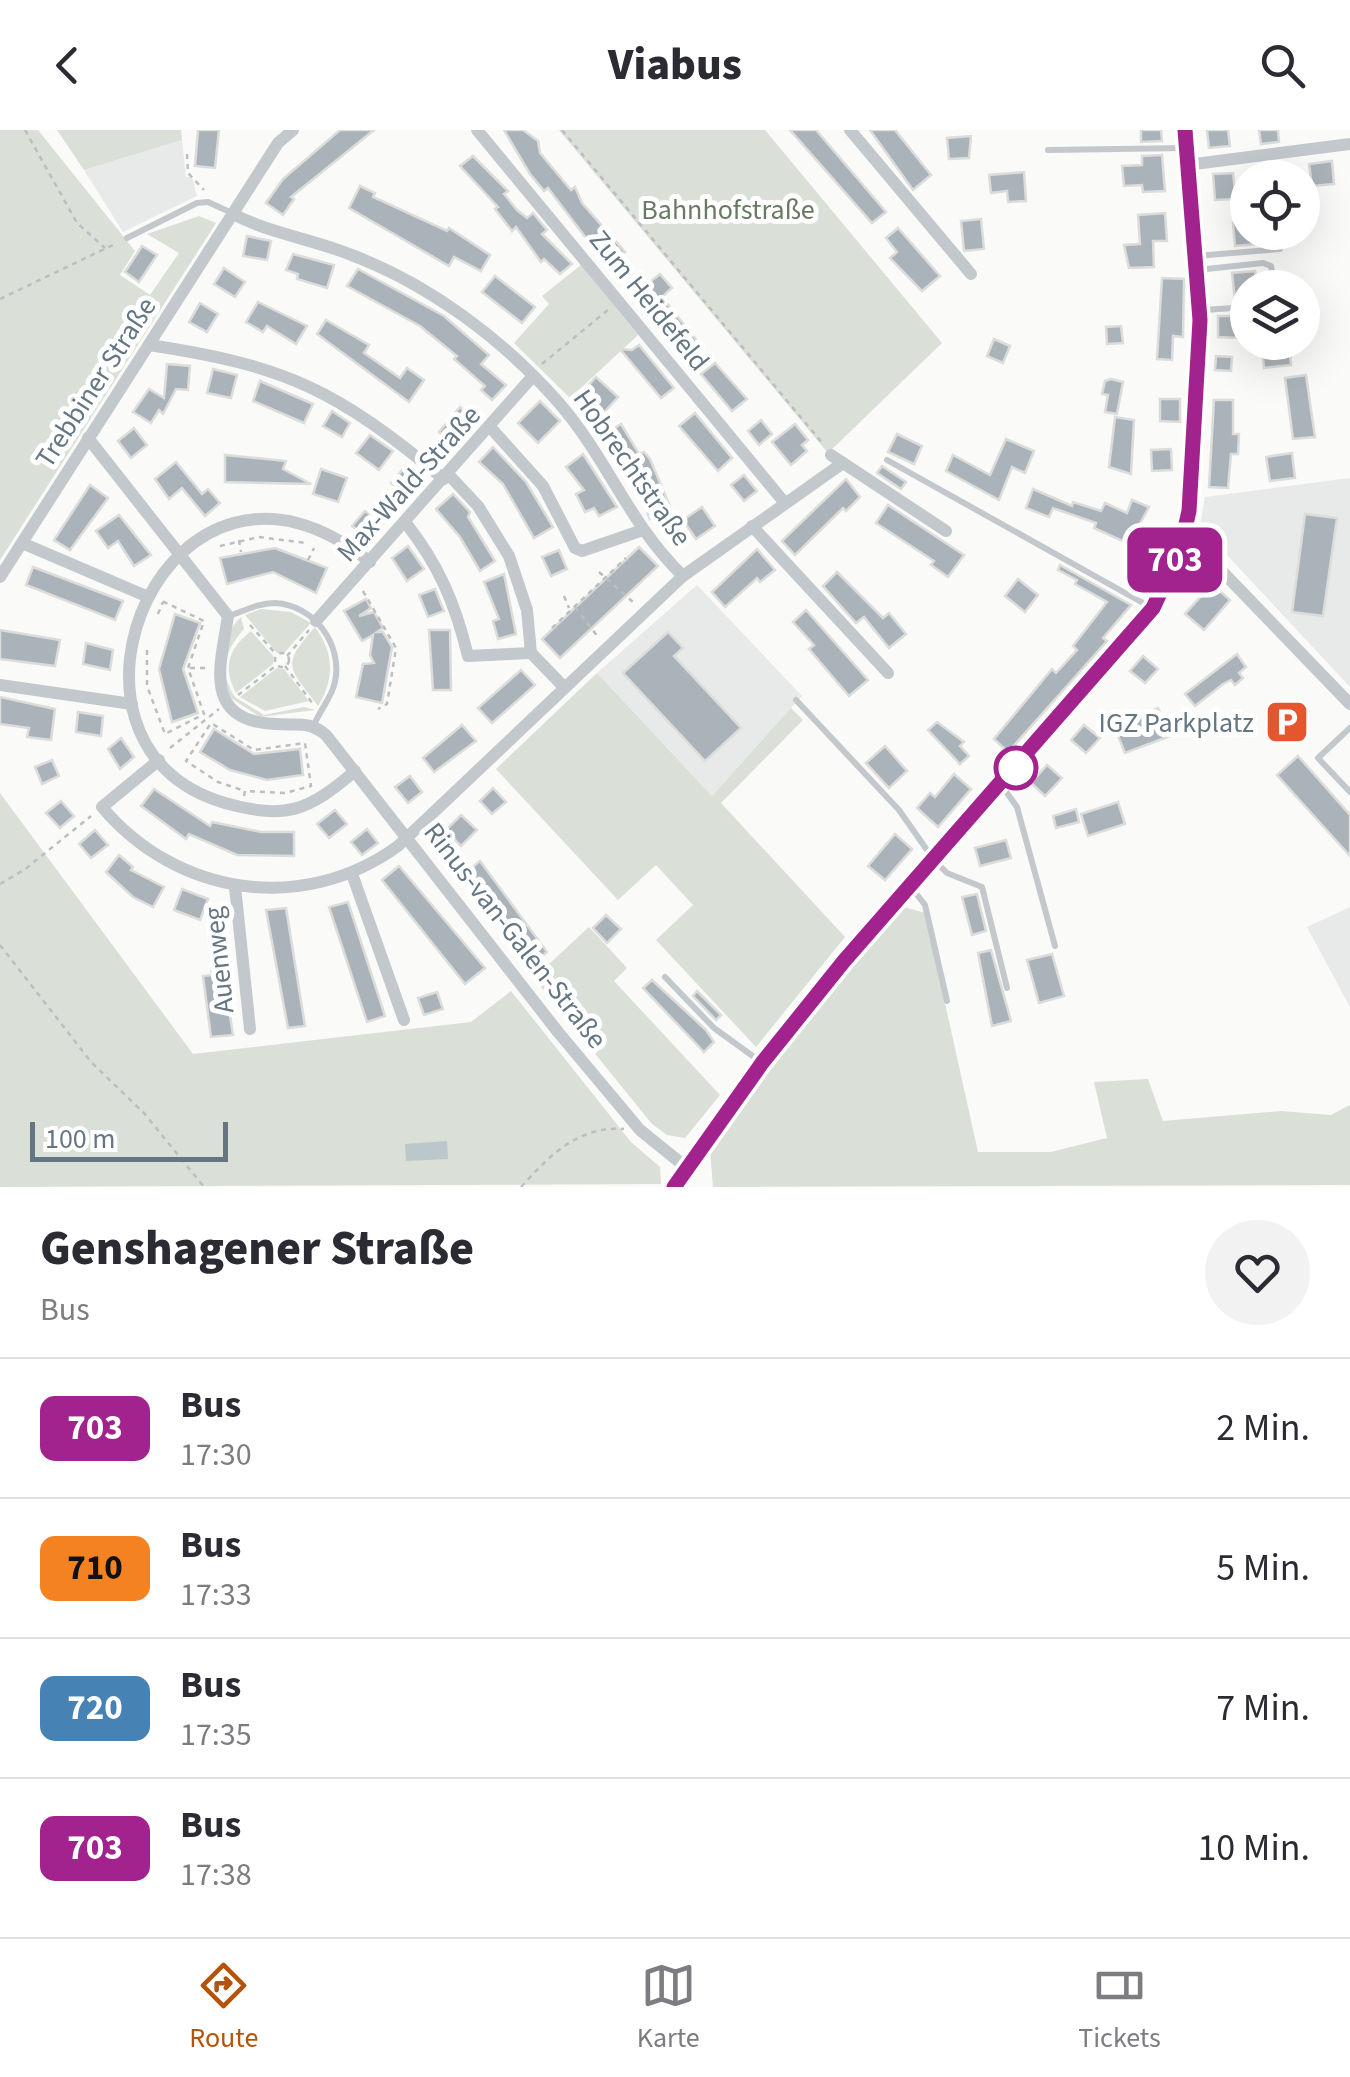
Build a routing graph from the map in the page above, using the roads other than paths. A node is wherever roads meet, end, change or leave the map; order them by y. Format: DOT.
graph roads {
  1 [pos="293,130"];
  2 [pos="478,130"];
  3 [pos="850,130"];
  4 [pos="1350,144"];
  5 [pos="1186,147"];
  6 [pos="1048,150"];
  7 [pos="233,214"];
  8 [pos="128,238"];
  9 [pos="1274,250"];
  10 [pos="1195,263"];
  11 [pos="1272,270"];
  12 [pos="971,274"];
  13 [pos="1230,308"];
  14 [pos="1200,310"];
  15 [pos="149,345"];
  16 [pos="533,376"];
  17 [pos="491,428"];
  18 [pos="88,438"];
  19 [pos="888,460"];
  20 [pos="446,476"];
  21 [pos="784,502"];
  22 [pos="405,522"];
  23 [pos="752,526"];
  24 [pos="640,530"];
  25 [pos="946,531"];
  26 [pos="22,543"];
  27 [pos="1180,550"];
  28 [pos="180,554"];
  29 [pos="370,562"];
  30 [pos="682,576"];
  31 [pos="0,577"];
  32 [pos="146,596"];
  33 [pos="1153,608"];
  34 [pos="228,616"];
  35 [pos="316,621"];
  36 [pos="532,653"];
  37 [pos="888,672"];
  38 [pos="0,685"];
  39 [pos="564,687"];
  40 [pos="796,700"];
  41 [pos="132,704"];
  42 [pos="1350,704"];
  43 [pos="314,725"];
  44 [pos="1350,728"];
  45 [pos="159,760"];
  46 [pos="355,771"];
  47 [pos="1001,786"];
  48 [pos="1350,792"];
  49 [pos="407,837"];
  50 [pos="934,860"];
  51 [pos="352,874"];
  52 [pos="236,886"];
  53 [pos="910,886"];
  54 [pos="1055,946"];
  55 [pos="664,978"];
  56 [pos="1007,988"];
  57 [pos="946,1001"];
  58 [pos="404,1020"];
  59 [pos="250,1028"];
  60 [pos="762,1063"];
  61 [pos="687,1168"];
  62 [pos="674,1187"];
  1 -- 7 [label="street, Trebbiner Straße"];
  2 -- 21 [label="street, Zum Heidefeld"];
  3 -- 12 [label="street"];
  4 -- 5 [label="street"];
  5 -- 6 [label="lane"];
  5 -- 10 [label="street"];
  7 -- 8 [label="lane"];
  7 -- 15 [label="street, Trebbiner Straße"];
  7 -- 16 [label="street, Hobrechtstraße"];
  9 -- 10 [label="lane"];
  10 -- 11 [label="lane"];
  10 -- 14 [label="street"];
  13 -- 14 [label="lane"];
  14 -- 27 [label="street"];
  15 -- 18 [label="street, Trebbiner Straße"];
  15 -- 20 [label="street"];
  16 -- 17 [label="street, Max-Wald-Straße"];
  16 -- 24 [label="street, Hobrechtstraße"];
  17 -- 20 [label="street, Max-Wald-Straße"];
  17 -- 24 [label="street"];
  18 -- 26 [label="street, Trebbiner Straße"];
  18 -- 28 [label="street"];
  19 -- 33 [label="lane"];
  20 -- 22 [label="street, Max-Wald-Straße"];
  20 -- 36 [label="street"];
  21 -- 23 [label="street"];
  21 -- 25 [label="street"];
  22 -- 29 [label="street, Max-Wald-Straße"];
  22 -- 36 [label="street"];
  23 -- 30 [label="street"];
  23 -- 37 [label="street"];
  24 -- 30 [label="street, Hobrechtstraße"];
  26 -- 31 [label="street, Trebbiner Straße"];
  26 -- 32 [label="street"];
  27 -- 33 [label="street"];
  27 -- 42 [label="street"];
  28 -- 29 [label="street"];
  28 -- 32 [label="street"];
  28 -- 34 [label="street"];
  29 -- 35 [label="street, Max-Wald-Straße"];
  30 -- 39 [label="street"];
  32 -- 41 [label="street"];
  33 -- 47 [label="street"];
  34 -- 35 [label="lane"];
  34 -- 43 [label="street"];
  35 -- 43 [label="lane"];
  36 -- 39 [label="street"];
  38 -- 41 [label="street"];
  39 -- 49 [label="street"];
  40 -- 50 [label="lane"];
  41 -- 45 [label="street"];
  43 -- 46 [label="street, Rinus-van-Galen-Straße"];
  44 -- 48 [label="lane"];
  45 -- 46 [label="street"];
  45 -- 52 [label="street"];
  46 -- 49 [label="street, Rinus-van-Galen-Straße"];
  47 -- 50 [label="street"];
  47 -- 54 [label="lane"];
  49 -- 51 [label="street"];
  49 -- 61 [label="street, Rinus-van-Galen-Straße"];
  50 -- 53 [label="street"];
  50 -- 56 [label="lane"];
  51 -- 52 [label="street"];
  51 -- 58 [label="street"];
  52 -- 59 [label="street, Auenweg"];
  53 -- 57 [label="lane"];
  53 -- 60 [label="street"];
  55 -- 60 [label="lane"];
  60 -- 61 [label="street"];
  61 -- 62 [label="street"];
}
